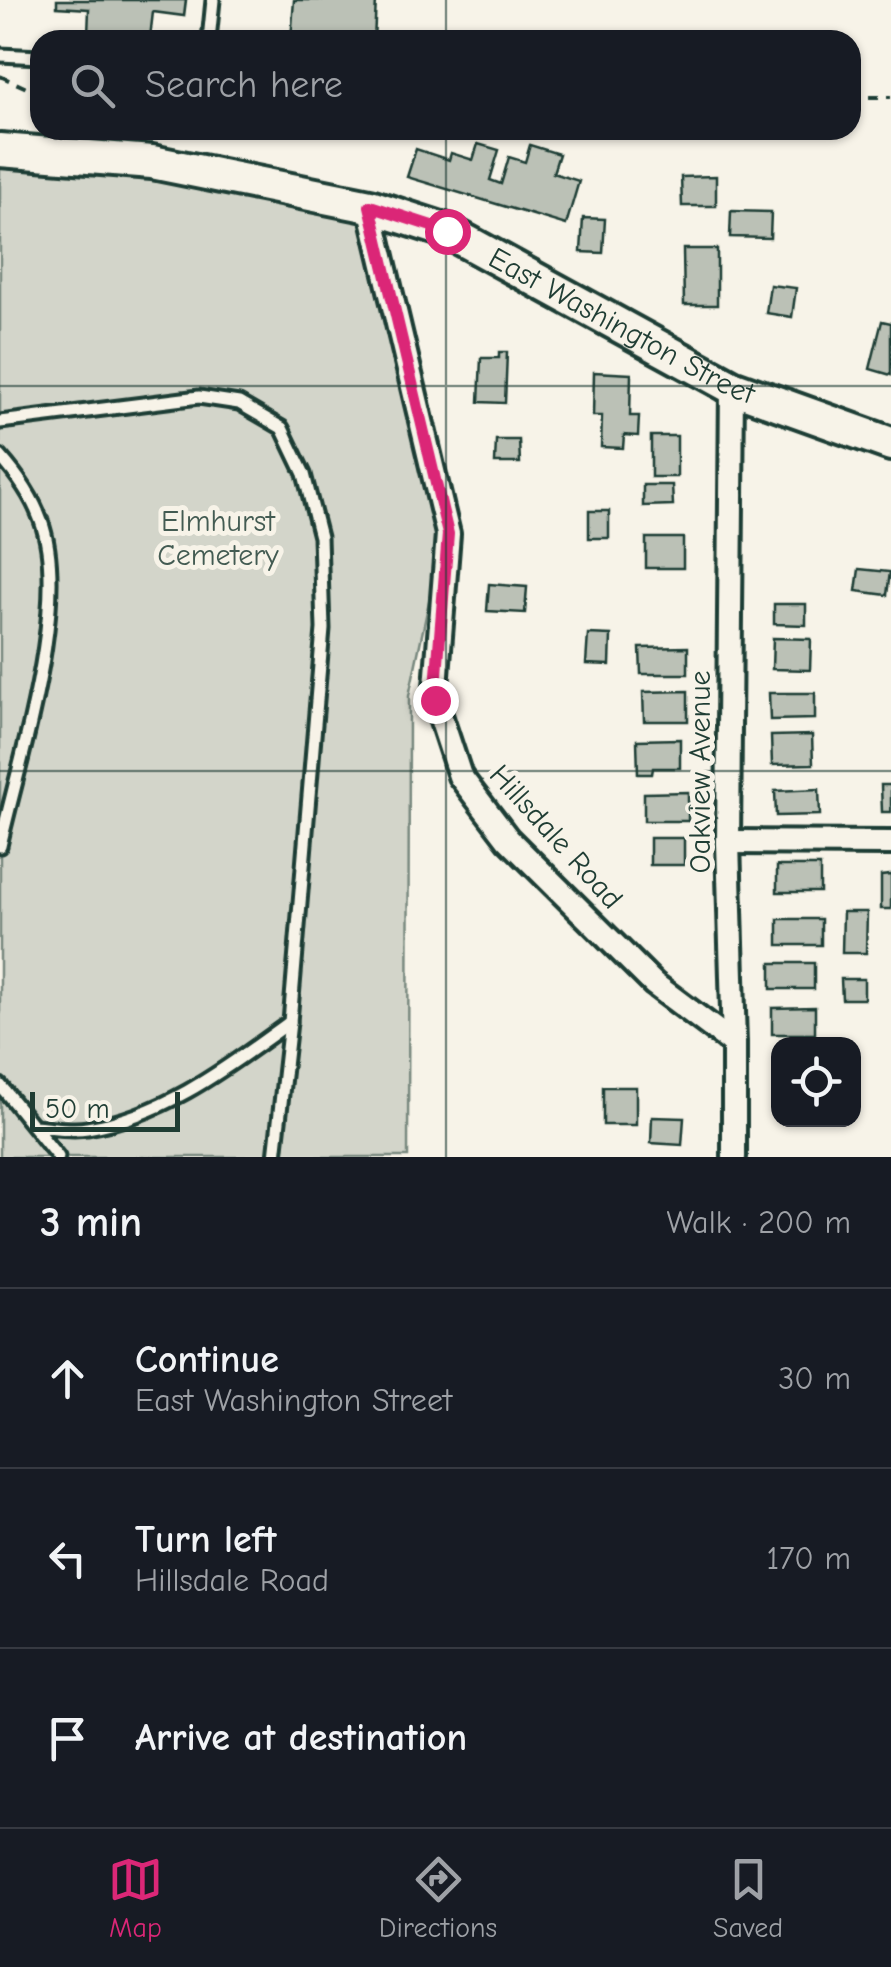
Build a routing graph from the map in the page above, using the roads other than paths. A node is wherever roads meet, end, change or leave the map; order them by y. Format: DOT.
graph roads {
  1 [pos="212,0"];
  2 [pos="210,30"];
  3 [pos="0,55"];
  4 [pos="30,56"];
  5 [pos="0,150"];
  6 [pos="370,206"];
  7 [pos="732,387"];
  8 [pos="0,422"];
  9 [pos="891,444"];
  10 [pos="0,456"];
  11 [pos="728,842"];
  12 [pos="891,843"];
  13 [pos="0,846"];
  14 [pos="290,1022"];
  15 [pos="734,1044"];
  16 [pos="0,1085"];
  17 [pos="34,1126"];
  18 [pos="58,1157"];
  19 [pos="275,1157"];
  20 [pos="734,1157"];
  1 -- 2 [label="lane"];
  3 -- 4 [label="lane"];
  5 -- 6 [label="street, East Washington Street"];
  6 -- 7 [label="street, East Washington Street"];
  6 -- 15 [label="street, Hillsdale Road"];
  7 -- 9 [label="street, East Washington Street"];
  7 -- 11 [label="street, Oakview Avenue"];
  8 -- 14 [label="lane"];
  10 -- 13 [label="lane"];
  11 -- 12 [label="street"];
  11 -- 15 [label="street, Oakview Avenue"];
  14 -- 17 [label="lane"];
  14 -- 19 [label="lane"];
  15 -- 20 [label="street, Oakview Avenue"];
  16 -- 17 [label="lane"];
  17 -- 18 [label="lane"];
}
